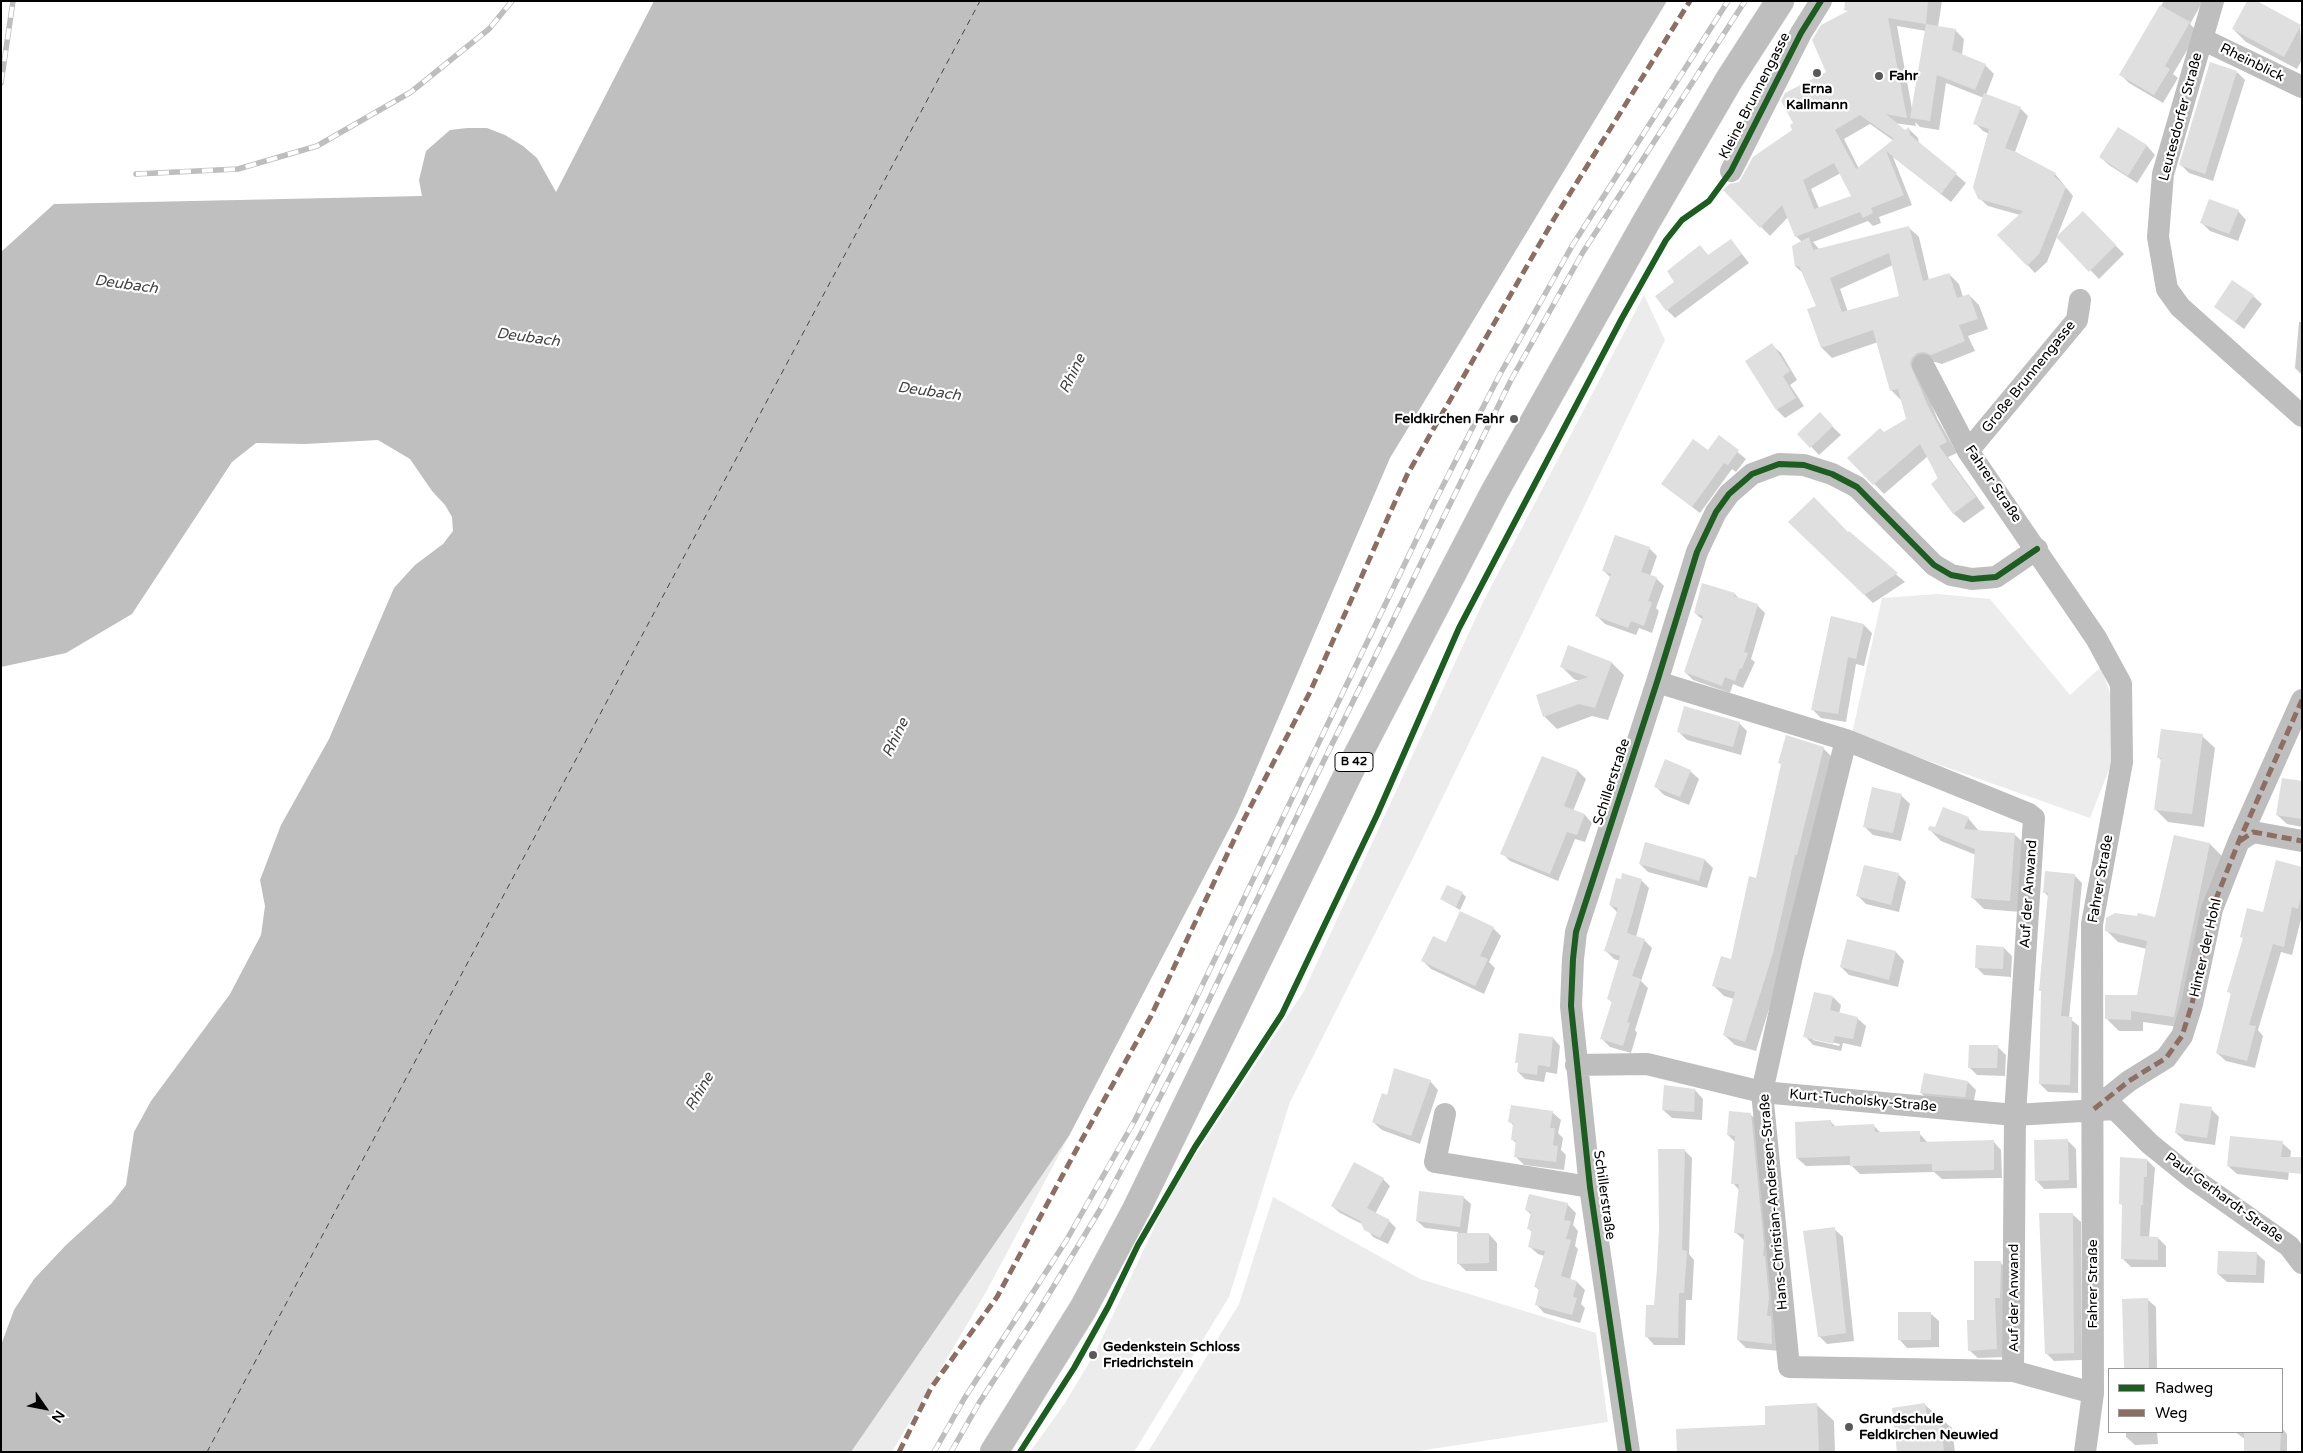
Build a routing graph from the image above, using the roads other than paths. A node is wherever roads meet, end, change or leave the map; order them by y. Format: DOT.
graph roads {
  1 [pos="1780,1"];
  2 [pos="1821,1"];
  3 [pos="2213,1"];
  4 [pos="2202,39"];
  5 [pos="2302,87"];
  6 [pos="1731,171"];
  7 [pos="2080,300"];
  8 [pos="1923,365"];
  9 [pos="2302,416"];
  10 [pos="1968,451"];
  11 [pos="2037,549"];
  12 [pos="1657,682"];
  13 [pos="2302,700"];
  14 [pos="1846,740"];
  15 [pos="2239,841"];
  16 [pos="2302,841"];
  17 [pos="1576,1065"];
  18 [pos="1762,1092"];
  19 [pos="2094,1109"];
  20 [pos="1444,1114"];
  21 [pos="2015,1116"];
  22 [pos="1590,1187"];
  23 [pos="2302,1263"];
  24 [pos="2013,1371"];
  25 [pos="2093,1393"];
  26 [pos="994,1452"];
  27 [pos="1629,1452"];
  28 [pos="2085,1452"];
  1 -- 26 [label="main road, B 42"];
  2 -- 6 [label="street, Kleine Brunnengasse"];
  3 -- 4 [label="street, Leutesdorfer Straße"];
  4 -- 5 [label="street, Rheinblick"];
  4 -- 9 [label="street, Leutesdorfer Straße"];
  7 -- 10 [label="street, Große Brunnengasse"];
  8 -- 10 [label="street, Fahrer Straße"];
  10 -- 11 [label="street, Fahrer Straße"];
  11 -- 12 [label="street, Schillerstraße"];
  11 -- 19 [label="street, Fahrer Straße"];
  12 -- 14 [label="street, Auf der Anwand"];
  12 -- 17 [label="street, Schillerstraße"];
  13 -- 15 [label="street, Hinter der Hohl"];
  14 -- 18 [label="street, Hans-Christian-Andersen-Straße"];
  14 -- 21 [label="street, Auf der Anwand"];
  15 -- 16 [label="street"];
  15 -- 19 [label="street, Hinter der Hohl"];
  17 -- 18 [label="street, Kurt-Tucholsky-Straße"];
  17 -- 22 [label="street, Schillerstraße"];
  18 -- 21 [label="street, Kurt-Tucholsky-Straße"];
  18 -- 24 [label="street, Hans-Christian-Andersen-Straße"];
  19 -- 21 [label="street, Kurt-Tucholsky-Straße"];
  19 -- 23 [label="street, Paul-Gerhardt-Straße"];
  19 -- 25 [label="street, Fahrer Straße"];
  20 -- 22 [label="street"];
  21 -- 24 [label="street, Auf der Anwand"];
  22 -- 27 [label="street, Schillerstraße"];
  24 -- 25 [label="street, Hans-Christian-Andersen-Straße"];
  25 -- 28 [label="street, Fahrer Straße"];
}
